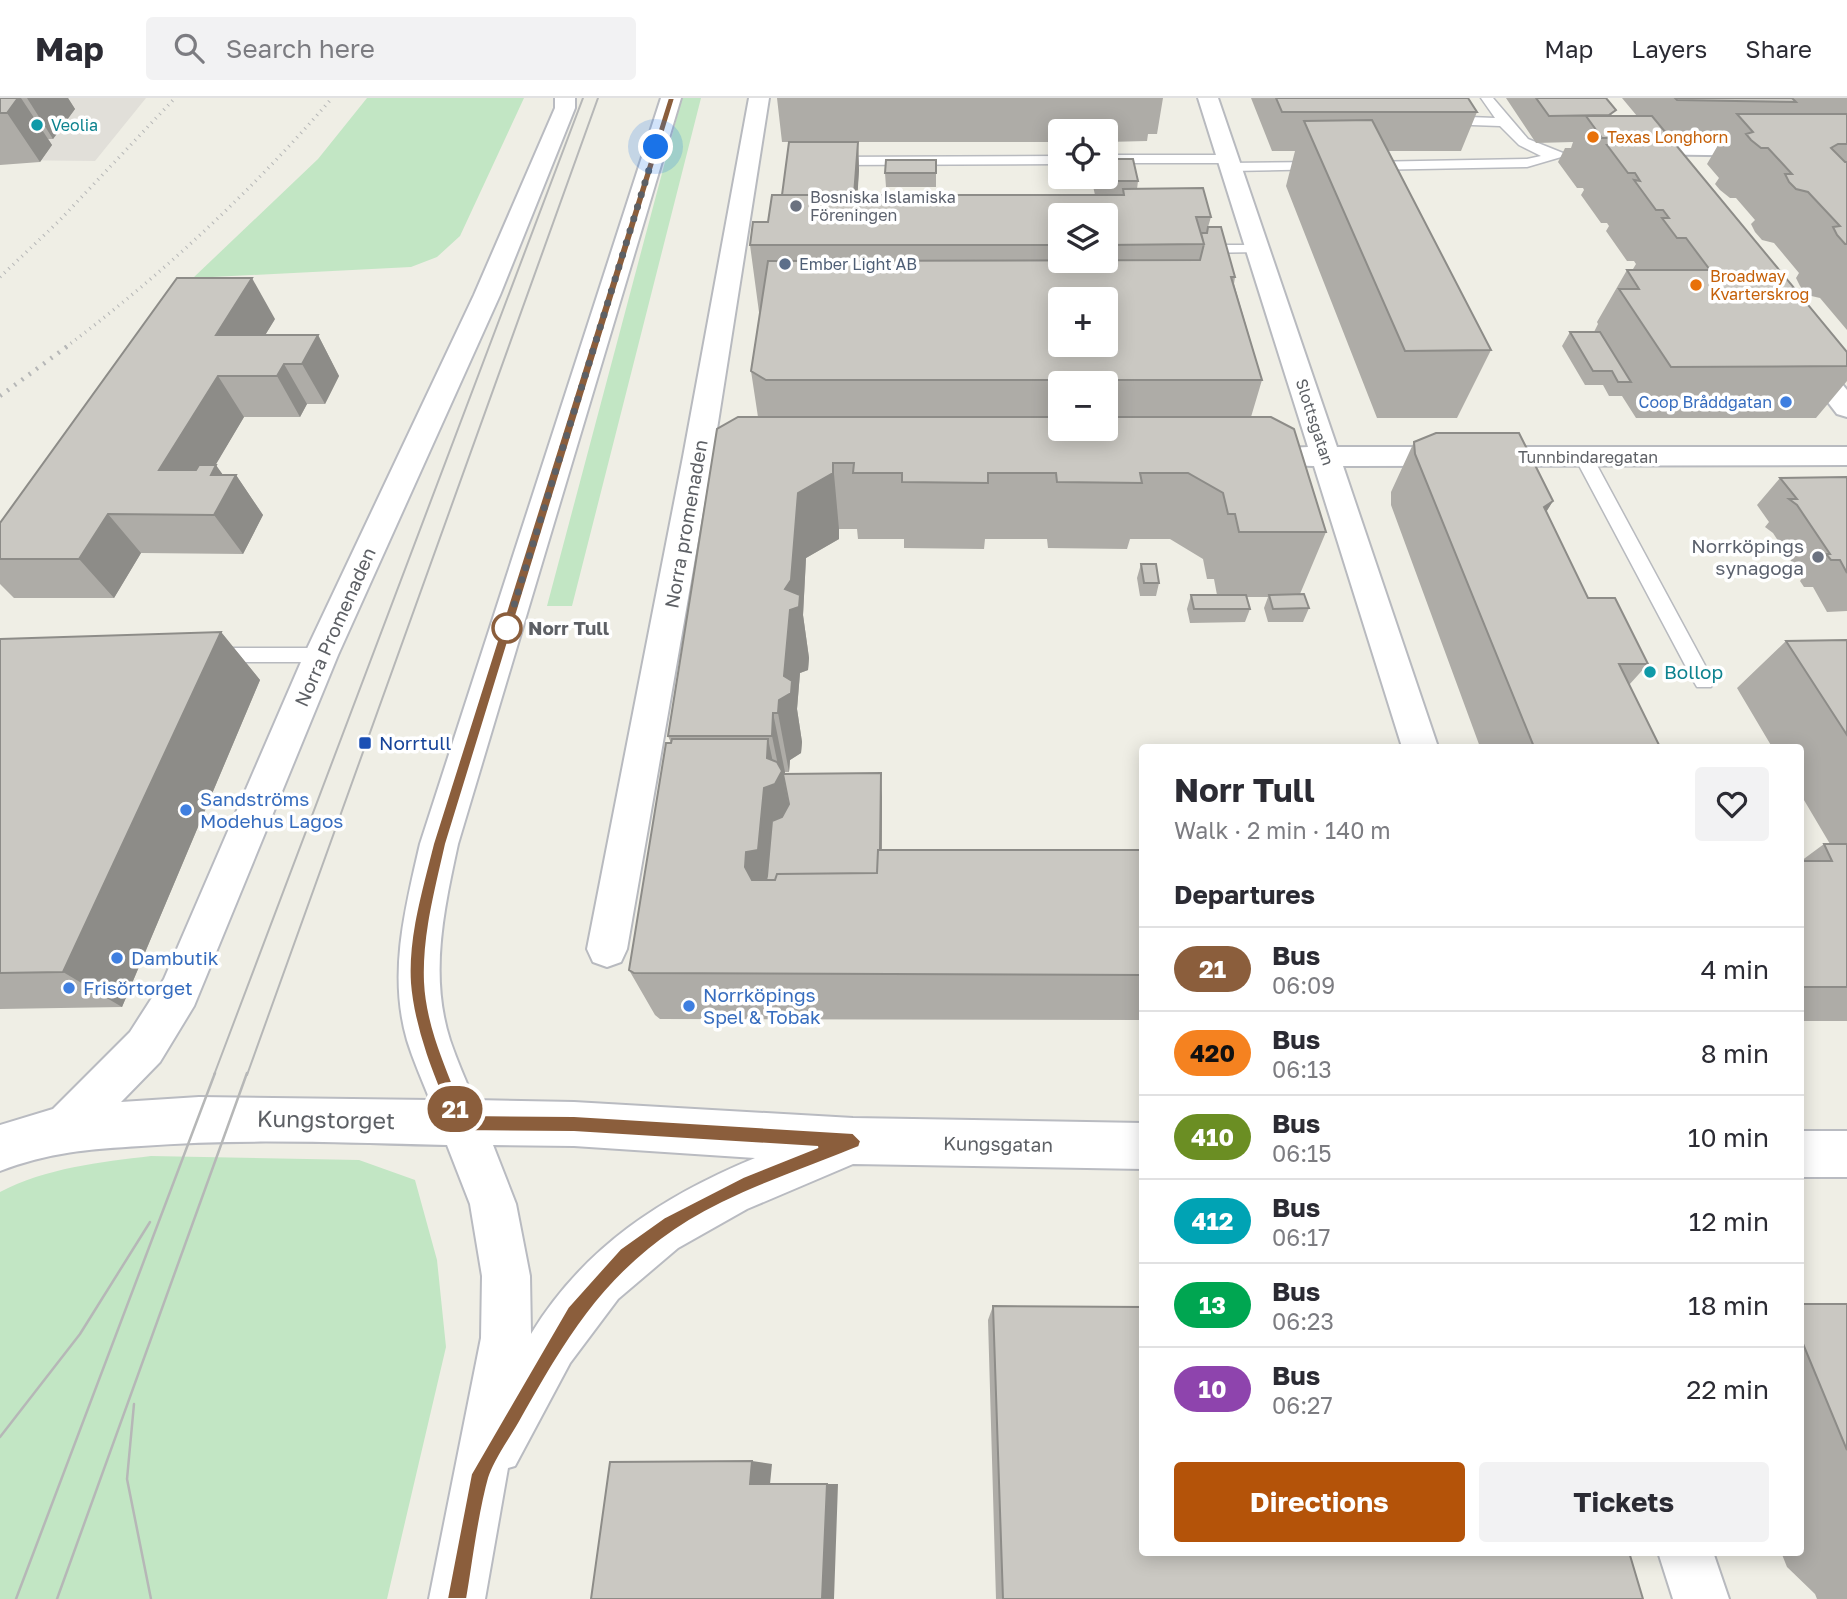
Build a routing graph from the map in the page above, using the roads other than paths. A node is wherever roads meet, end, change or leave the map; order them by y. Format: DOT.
graph roads {
  1 [pos="565,98"];
  2 [pos="671,98"];
  3 [pos="760,98"];
  4 [pos="1208,98"];
  5 [pos="1486,98"];
  6 [pos="1424,120"];
  7 [pos="1504,122"];
  8 [pos="1623,129"];
  9 [pos="1847,150"];
  10 [pos="1637,154"];
  11 [pos="1118,159"];
  12 [pos="1048,160"];
  13 [pos="818,161"];
  14 [pos="1229,163"];
  15 [pos="1661,177"];
  16 [pos="1257,248"];
  17 [pos="1175,249"];
  18 [pos="1788,334"];
  19 [pos="1847,408"];
  20 [pos="1583,456"];
  21 [pos="1847,456"];
  22 [pos="698,457"];
  23 [pos="796,457"];
  24 [pos="1229,457"];
  25 [pos="1326,457"];
  26 [pos="321,655"];
  27 [pos="188,656"];
  28 [pos="1704,682"];
  29 [pos="1419,744"];
  30 [pos="607,949"];
  31 [pos="460,1123"];
  32 [pos="64,1129"];
  33 [pos="853,1141"];
  34 [pos="4,1144"];
  35 [pos="1139,1146"];
  36 [pos="1804,1154"];
  37 [pos="1847,1154"];
  38 [pos="480,1474"];
  39 [pos="1686,1556"];
  40 [pos="457,1599"];
  41 [pos="1701,1599"];
  1 -- 26 [label="main road, Norra Promenaden"];
  2 -- 31 [label="main road"];
  3 -- 22 [label="main road, Norra promenaden"];
  4 -- 14 [label="main road, Slottsgatan"];
  5 -- 7 [label="lane"];
  6 -- 7 [label="lane"];
  7 -- 14 [label="lane"];
  8 -- 10 [label="main road"];
  9 -- 10 [label="main road"];
  10 -- 15 [label="main road"];
  11 -- 14 [label="lane"];
  12 -- 13 [label="lane"];
  14 -- 16 [label="main road, Slottsgatan"];
  16 -- 17 [label="lane"];
  16 -- 25 [label="main road, Slottsgatan"];
  18 -- 19 [label="main road"];
  20 -- 21 [label="main road, Tunnbindaregatan"];
  20 -- 25 [label="main road, Tunnbindaregatan"];
  20 -- 28 [label="lane"];
  22 -- 23 [label="main road"];
  22 -- 30 [label="main road, Norra promenaden"];
  24 -- 25 [label="main road, Tunnbindaregatan"];
  25 -- 29 [label="main road, Slottsgatan"];
  26 -- 27 [label="lane"];
  26 -- 32 [label="main road, Norra Promenaden"];
  31 -- 32 [label="main road, Kungstorget"];
  31 -- 33 [label="main road, Kungsgatan"];
  31 -- 38 [label="main road"];
  32 -- 34 [label="main road, Kungstorget"];
  33 -- 35 [label="main road, Kungsgatan"];
  33 -- 38 [label="main road, Kungsgatan"];
  36 -- 37 [label="main road"];
  38 -- 40 [label="main road"];
  39 -- 41 [label="main road"];
}
